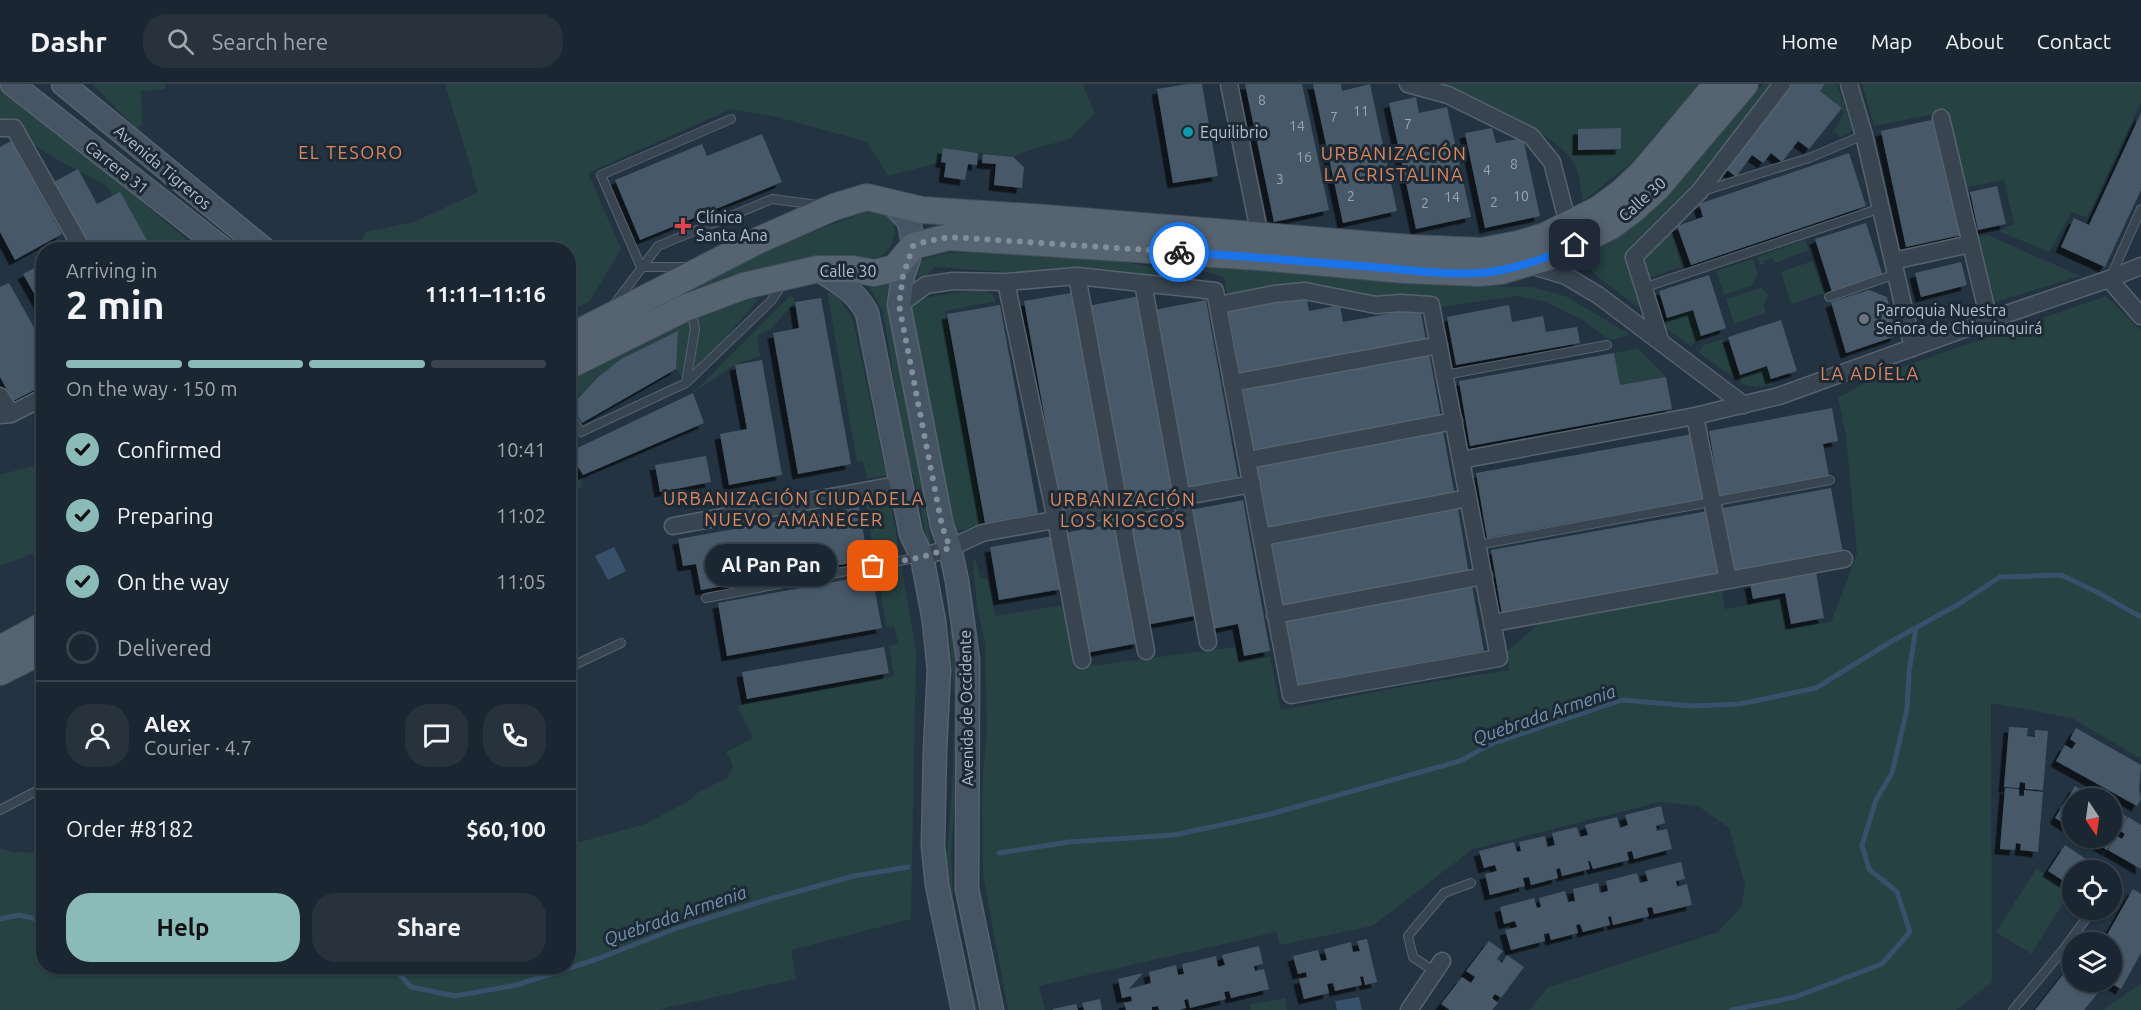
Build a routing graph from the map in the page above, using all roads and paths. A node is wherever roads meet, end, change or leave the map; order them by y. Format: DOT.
graph roads {
  1 [pos="12,84"];
  2 [pos="63,84"];
  3 [pos="1229,84"];
  4 [pos="1408,84"];
  5 [pos="1717,84"];
  6 [pos="1745,84"];
  7 [pos="1782,84"];
  8 [pos="1849,84"];
  9 [pos="731,118"];
  10 [pos="1941,118"];
  11 [pos="0,128"];
  12 [pos="1864,135"];
  13 [pos="1699,192"];
  14 [pos="892,204"];
  15 [pos="834,207"];
  16 [pos="1881,208"];
  17 [pos="2141,209"];
  18 [pos="1568,224"];
  19 [pos="1260,236"];
  20 [pos="78,242"];
  21 [pos="214,242"];
  22 [pos="255,242"];
  23 [pos="1970,244"];
  24 [pos="913,246"];
  25 [pos="1525,264"];
  26 [pos="2141,266"];
  27 [pos="641,267"];
  28 [pos="704,268"];
  29 [pos="1895,268"];
  30 [pos="818,269"];
  31 [pos="788,275"];
  32 [pos="1077,276"];
  33 [pos="2109,279"];
  34 [pos="1006,282"];
  35 [pos="1143,283"];
  36 [pos="1643,288"];
  37 [pos="1829,297"];
  38 [pos="1216,298"];
  39 [pos="899,305"];
  40 [pos="678,312"];
  41 [pos="2141,316"];
  42 [pos="1989,320"];
  43 [pos="600,321"];
  44 [pos="576,334"];
  45 [pos="1660,340"];
  46 [pos="1439,345"];
  47 [pos="1607,345"];
  48 [pos="1913,348"];
  49 [pos="576,362"];
  50 [pos="1445,375"];
  51 [pos="686,383"];
  52 [pos="1232,384"];
  53 [pos="36,402"];
  54 [pos="1744,405"];
  55 [pos="2,406"];
  56 [pos="1695,416"];
  57 [pos="1454,421"];
  58 [pos="576,424"];
  59 [pos="1248,460"];
  60 [pos="1461,460"];
  61 [pos="1830,480"];
  62 [pos="902,484"];
  63 [pos="1252,484"];
  64 [pos="1182,497"];
  65 [pos="1468,498"];
  66 [pos="1712,502"];
  67 [pos="1120,509"];
  68 [pos="1056,520"];
  69 [pos="673,526"];
  70 [pos="1262,537"];
  71 [pos="1478,545"];
  72 [pos="950,548"];
  73 [pos="922,557"];
  74 [pos="1844,559"];
  75 [pos="1484,576"];
  76 [pos="1728,580"];
  77 [pos="706,598"];
  78 [pos="1275,615"];
  79 [pos="1493,623"];
  80 [pos="36,629"];
  81 [pos="621,642"];
  82 [pos="1208,642"];
  83 [pos="0,649"];
  84 [pos="1146,651"];
  85 [pos="36,654"];
  86 [pos="1082,660"];
  87 [pos="576,664"];
  88 [pos="0,672"];
  89 [pos="36,791"];
  90 [pos="0,810"];
  91 [pos="1472,883"];
  92 [pos="2085,920"];
  93 [pos="1438,967"];
  94 [pos="963,1010"];
  95 [pos="992,1010"];
  96 [pos="1409,1010"];
  97 [pos="2013,1010"];
  1 -- 21 [label="main road, Carrera 31"];
  2 -- 22 [label="main road, Avenida Tigreros"];
  3 -- 19 [label="street"];
  4 -- 18 [label="street"];
  5 -- 18 [label="main road, Calle 30"];
  6 -- 25 [label="main road, Calle 30"];
  7 -- 13 [label="street"];
  8 -- 12 [label="street"];
  9 -- 27 [label="lane"];
  10 -- 23 [label="street"];
  11 -- 20 [label="street"];
  12 -- 13 [label="lane"];
  12 -- 16 [label="street"];
  13 -- 36 [label="street"];
  14 -- 15 [label="main road, Calle 30"];
  14 -- 19 [label="main road, Calle 30"];
  14 -- 24 [label="main road"];
  15 -- 27 [label="lane"];
  15 -- 28 [label="main road, Calle 30"];
  16 -- 29 [label="street"];
  16 -- 36 [label="lane"];
  17 -- 33 [label="lane"];
  18 -- 19 [label="main road, Calle 30"];
  23 -- 29 [label="street"];
  23 -- 42 [label="street"];
  24 -- 25 [label="main road, Calle 30"];
  24 -- 30 [label="main road, Calle 30"];
  24 -- 39 [label="main road, Avenida de Occidente"];
  25 -- 45 [label="street"];
  26 -- 33 [label="street"];
  27 -- 28 [label="lane"];
  27 -- 43 [label="lane"];
  28 -- 43 [label="main road, Calle 30"];
  29 -- 37 [label="lane"];
  29 -- 48 [label="street"];
  30 -- 31 [label="main road, Calle 30"];
  30 -- 62 [label="main road, Avenida de Occidente"];
  31 -- 40 [label="main road, Calle 30"];
  31 -- 51 [label="lane"];
  32 -- 34 [label="street"];
  32 -- 35 [label="street"];
  32 -- 67 [label="street"];
  33 -- 41 [label="street"];
  33 -- 42 [label="street"];
  34 -- 39 [label="street"];
  34 -- 68 [label="street"];
  35 -- 38 [label="street"];
  35 -- 64 [label="street"];
  36 -- 45 [label="street"];
  38 -- 46 [label="street"];
  38 -- 52 [label="street"];
  39 -- 72 [label="main road, Avenida de Occidente"];
  40 -- 49 [label="main road, Calle 30"];
  40 -- 51 [label="lane"];
  42 -- 48 [label="street"];
  43 -- 44 [label="main road, Calle 30"];
  45 -- 54 [label="street"];
  46 -- 50 [label="street"];
  46 -- 52 [label="street"];
  47 -- 50 [label="lane"];
  48 -- 54 [label="street"];
  50 -- 57 [label="street"];
  51 -- 58 [label="lane"];
  52 -- 59 [label="street"];
  53 -- 55 [label="street"];
  54 -- 56 [label="street"];
  56 -- 60 [label="street"];
  56 -- 66 [label="street"];
  57 -- 59 [label="street"];
  57 -- 60 [label="street"];
  59 -- 63 [label="street"];
  60 -- 65 [label="street"];
  61 -- 66 [label="lane"];
  62 -- 69 [label="street"];
  62 -- 73 [label="main road, Avenida de Occidente"];
  63 -- 64 [label="street"];
  63 -- 70 [label="street"];
  64 -- 67 [label="street"];
  64 -- 82 [label="street"];
  65 -- 70 [label="street"];
  65 -- 71 [label="street"];
  66 -- 71 [label="lane"];
  66 -- 76 [label="street"];
  67 -- 68 [label="street"];
  67 -- 84 [label="street"];
  68 -- 72 [label="street"];
  68 -- 86 [label="street"];
  70 -- 78 [label="street"];
  71 -- 75 [label="street"];
  72 -- 73 [label="street"];
  72 -- 95 [label="main road, Avenida de Occidente"];
  73 -- 77 [label="lane"];
  73 -- 94 [label="main road, Avenida de Occidente"];
  74 -- 76 [label="street"];
  75 -- 78 [label="street"];
  75 -- 79 [label="street"];
  76 -- 79 [label="street"];
  78 -- 79 [label="street"];
  80 -- 83 [label="main road"];
  81 -- 87 [label="lane"];
  85 -- 88 [label="main road"];
  89 -- 90 [label="lane"];
  91 -- 93 [label="lane"];
  92 -- 97 [label="lane"];
  93 -- 96 [label="street"];
}
